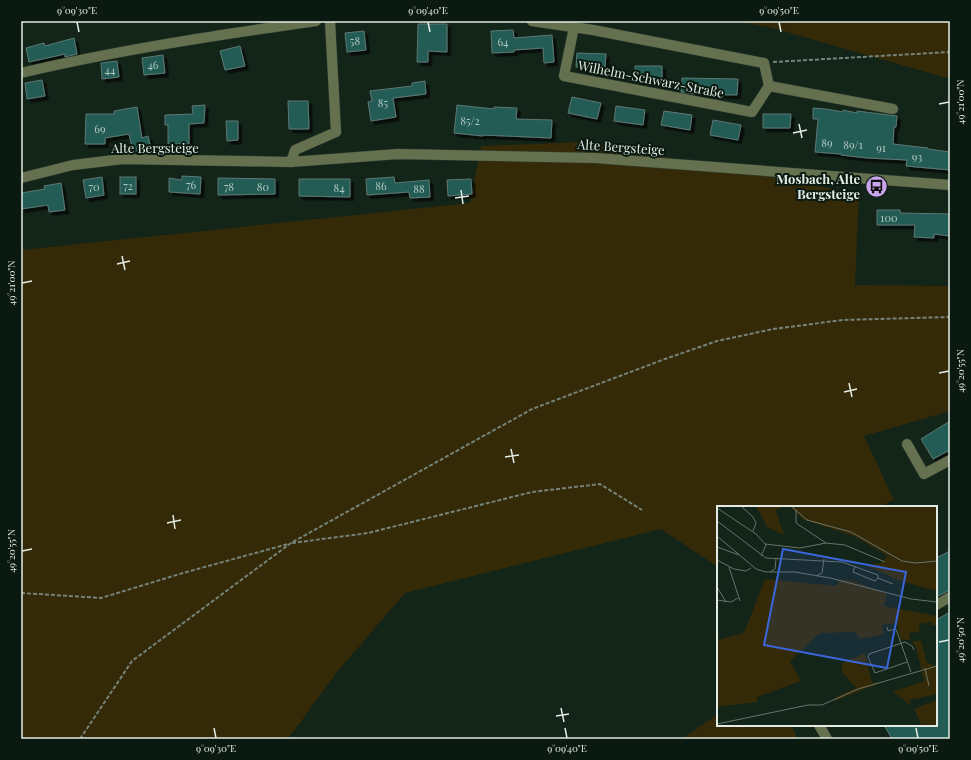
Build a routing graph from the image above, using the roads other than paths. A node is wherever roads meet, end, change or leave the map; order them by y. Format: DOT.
graph roads {
  1 [pos="316,21"];
  2 [pos="330,21"];
  3 [pos="532,21"];
  4 [pos="574,27"];
  5 [pos="21,73"];
  6 [pos="769,86"];
  7 [pos="893,109"];
  8 [pos="291,162"];
  9 [pos="21,178"];
  10 [pos="950,185"];
  11 [pos="907,444"];
  12 [pos="950,460"];
  13 [pos="950,597"];
  14 [pos="937,604"];
  15 [pos="820,726"];
  16 [pos="827,739"];
  1 -- 5 [label="street"];
  2 -- 8 [label="street"];
  3 -- 4 [label="street"];
  4 -- 6 [label="street"];
  4 -- 6 [label="street, Wilhelm-Schwarz-Straße"];
  6 -- 7 [label="street"];
  8 -- 9 [label="street, Alte Bergsteige"];
  8 -- 10 [label="street, Alte Bergsteige"];
  11 -- 12 [label="street"];
  13 -- 14 [label="street"];
  15 -- 16 [label="street"];
}
